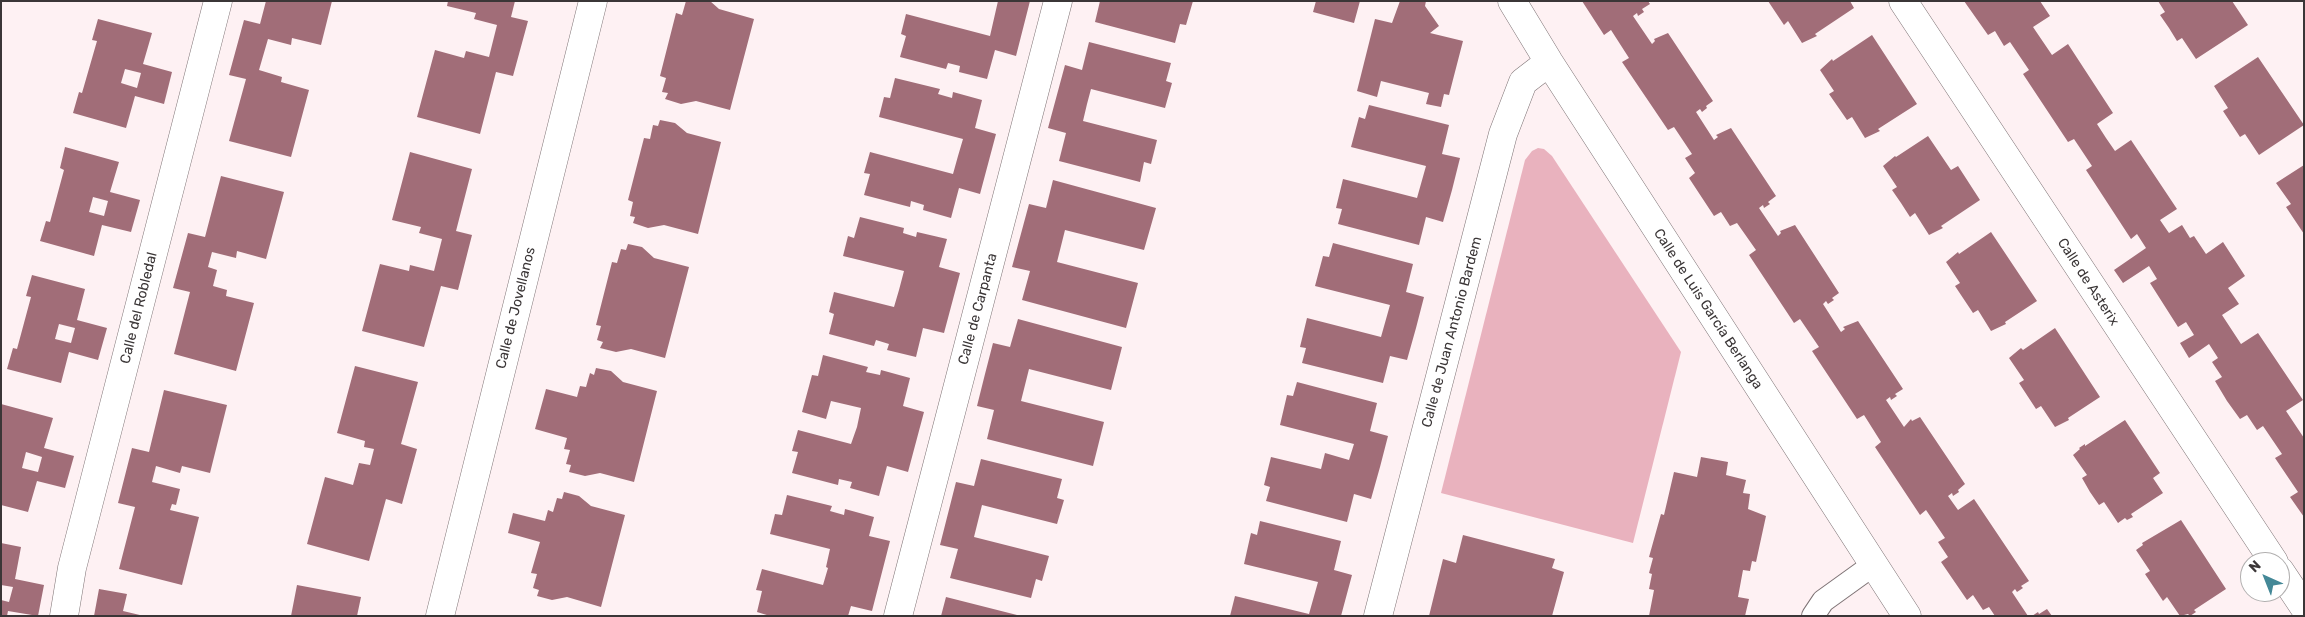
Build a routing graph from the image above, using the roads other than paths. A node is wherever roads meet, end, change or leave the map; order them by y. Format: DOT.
graph roads {
  1 [pos="218,1"];
  2 [pos="593,1"];
  3 [pos="1058,1"];
  4 [pos="1512,1"];
  5 [pos="1903,1"];
  6 [pos="1549,62"];
  7 [pos="2267,552"];
  8 [pos="1873,565"];
  9 [pos="2290,586"];
  10 [pos="2304,607"];
  11 [pos="64,616"];
  12 [pos="440,616"];
  13 [pos="898,616"];
  14 [pos="1378,616"];
  15 [pos="1813,616"];
  16 [pos="1907,616"];
  1 -- 11 [label="street, Calle del Robledal"];
  2 -- 12 [label="street, Calle de Jovellanos"];
  3 -- 13 [label="street, Calle de Carpanta"];
  4 -- 6 [label="street, Calle de Luis García Berlanga"];
  5 -- 7 [label="street, Calle de Asterix"];
  6 -- 8 [label="street, Calle de Luis García Berlanga"];
  6 -- 14 [label="street, Calle de Juan Antonio Bardem"];
  8 -- 15 [label="lane"];
  8 -- 16 [label="street, Calle de Luis García Berlanga"];
  9 -- 10 [label="street"];
}
